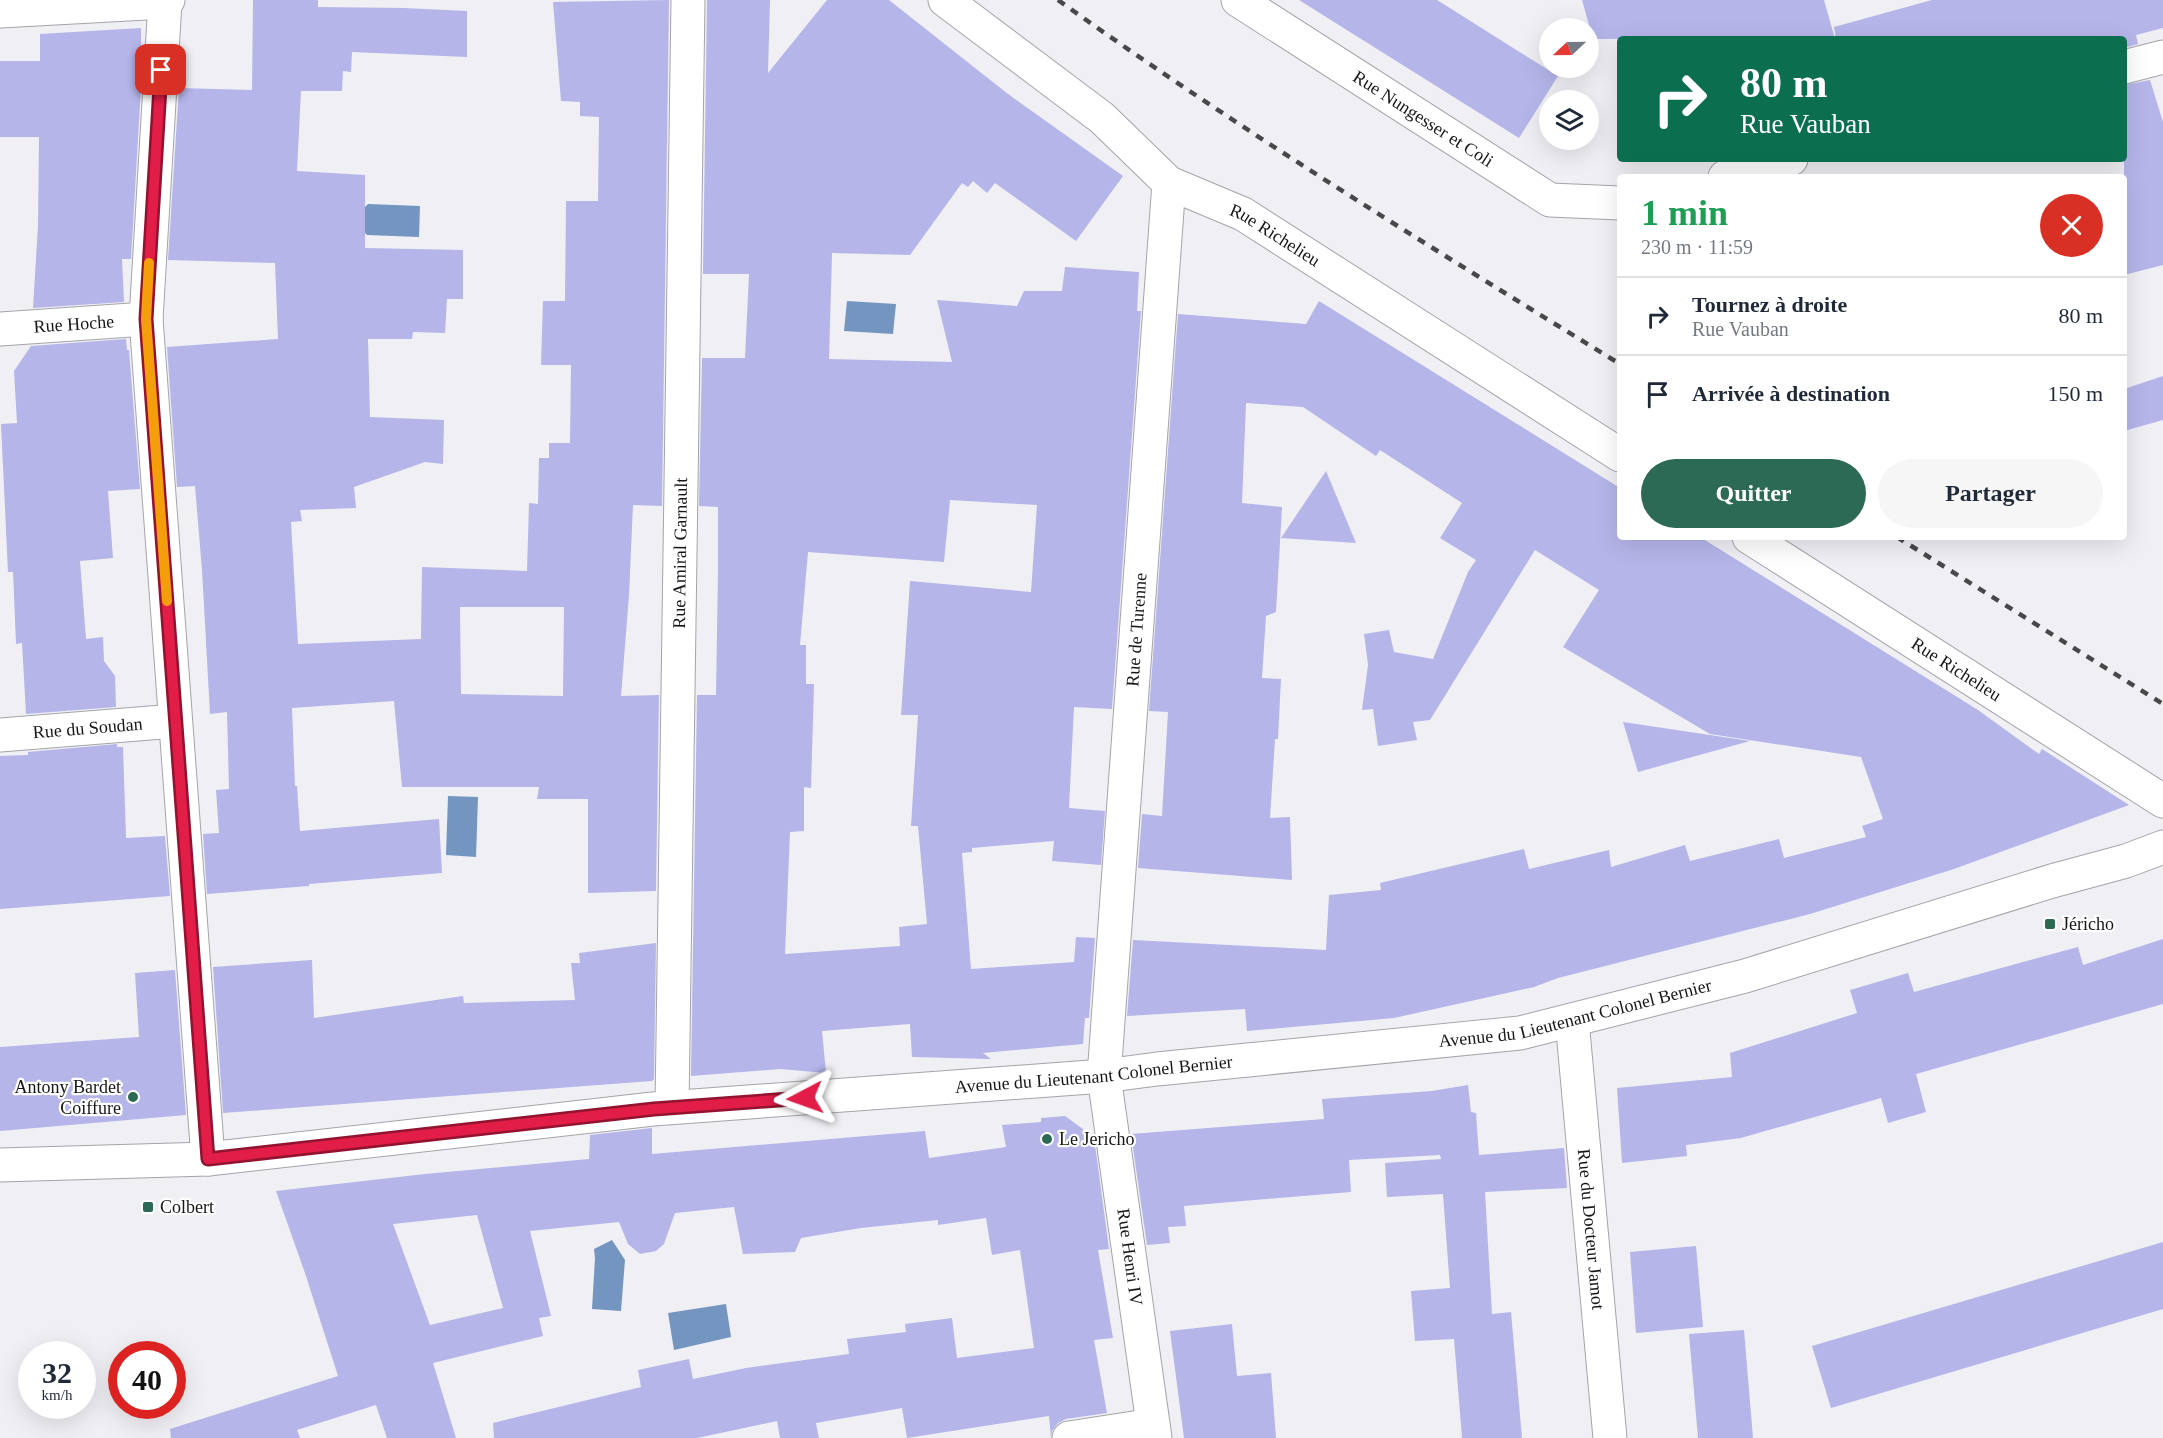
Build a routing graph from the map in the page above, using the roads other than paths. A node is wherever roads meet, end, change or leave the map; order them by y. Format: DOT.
graph roads {
  1 [pos="688,0"];
  2 [pos="945,0"];
  3 [pos="1238,0"];
  4 [pos="166,1"];
  5 [pos="0,11"];
  6 [pos="2163,57"];
  7 [pos="2127,67"];
  8 [pos="1780,162"];
  9 [pos="1736,174"];
  10 [pos="1169,183"];
  11 [pos="1617,203"];
  12 [pos="146,319"];
  13 [pos="0,329"];
  14 [pos="1617,453"];
  15 [pos="1754,540"];
  16 [pos="175,721"];
  17 [pos="0,735"];
  18 [pos="2163,801"];
  19 [pos="2163,847"];
  20 [pos="1572,1020"];
  21 [pos="1104,1076"];
  22 [pos="672,1107"];
  23 [pos="208,1159"];
  24 [pos="0,1165"];
  25 [pos="1154,1432"];
  26 [pos="1069,1438"];
  27 [pos="1610,1438"];
  1 -- 22 [label="street, Rue Amiral Garnault"];
  2 -- 10 [label="street, Rue Richelieu"];
  3 -- 11 [label="street, Rue Nungesser et Coli"];
  4 -- 5 [label="street"];
  4 -- 12 [label="street"];
  6 -- 7 [label="street"];
  8 -- 9 [label="street"];
  10 -- 14 [label="street, Rue Richelieu"];
  10 -- 21 [label="street, Rue de Turenne"];
  12 -- 13 [label="street, Rue Hoche"];
  12 -- 16 [label="street"];
  15 -- 18 [label="street, Rue Richelieu"];
  16 -- 17 [label="street, Rue du Soudan"];
  16 -- 23 [label="street"];
  19 -- 20 [label="street, Avenue du Lieutenant Colonel Bernier"];
  20 -- 21 [label="street, Avenue du Lieutenant Colonel Bernier"];
  20 -- 27 [label="street, Rue du Docteur Jamot"];
  21 -- 22 [label="street, Avenue du Lieutenant Colonel Bernier"];
  21 -- 25 [label="street, Rue Henri IV"];
  22 -- 23 [label="street, Avenue du Lieutenant Colonel Bernier"];
  23 -- 24 [label="street, Avenue du Lieutenant Colonel Bernier"];
  25 -- 26 [label="street"];
}
